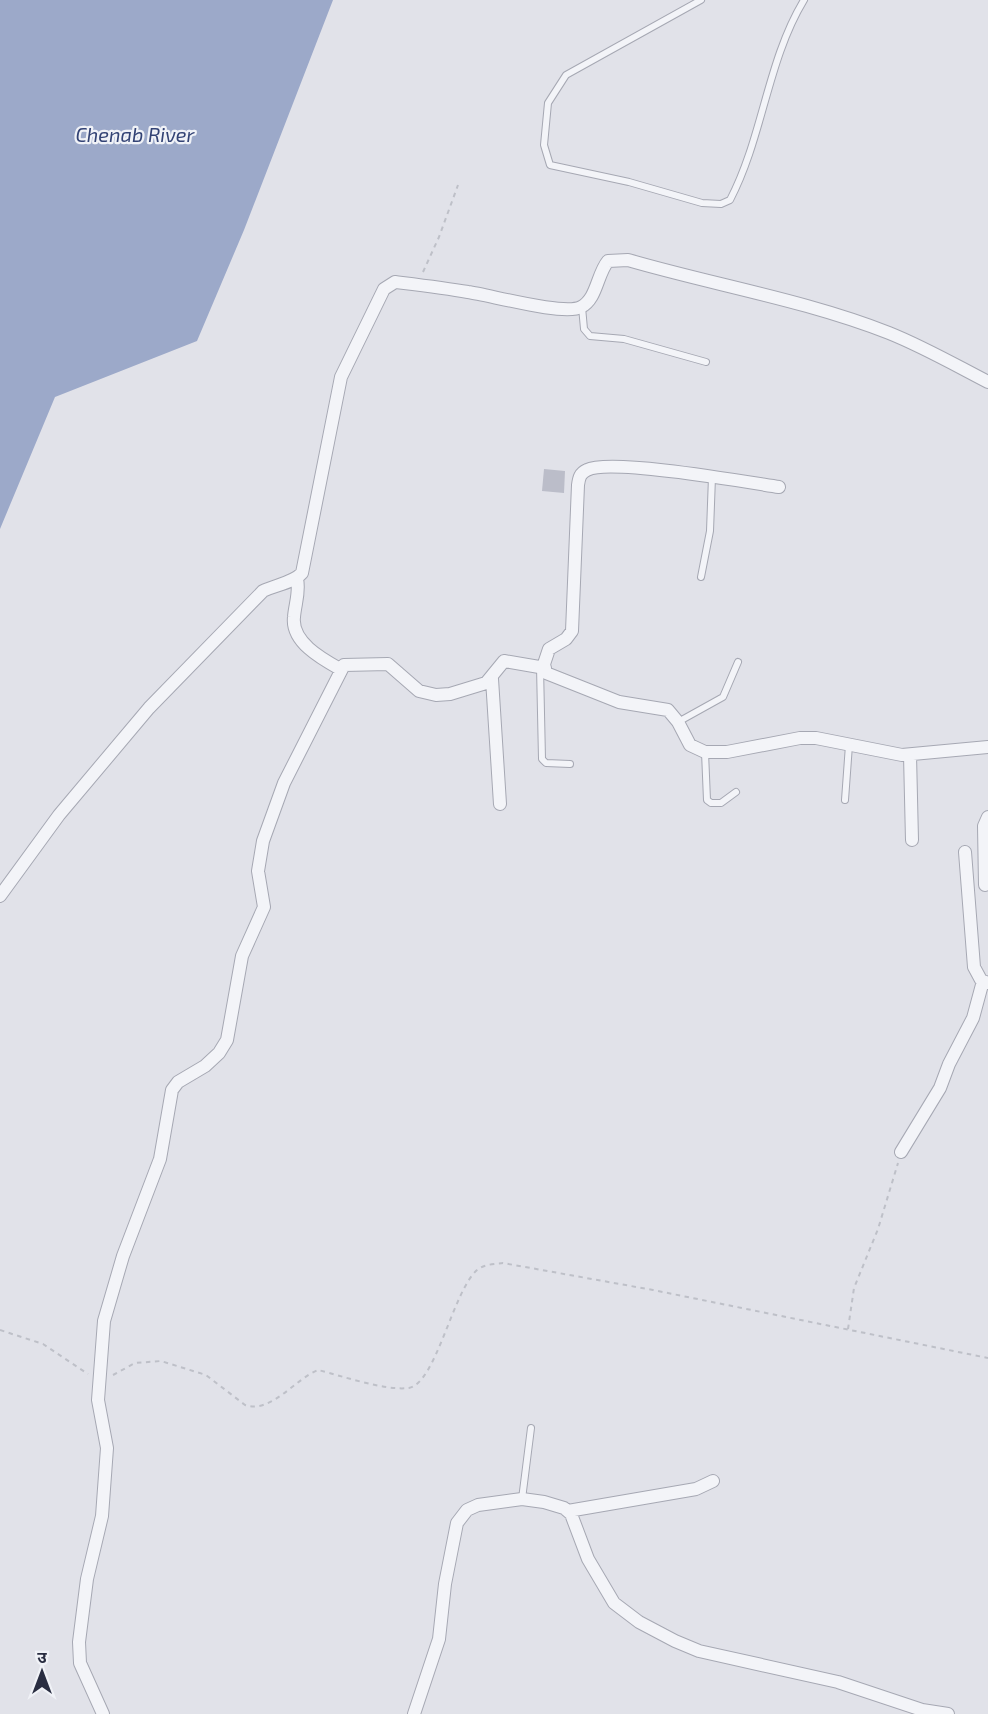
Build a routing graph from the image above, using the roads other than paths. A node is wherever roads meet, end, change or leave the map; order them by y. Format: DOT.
graph roads {
  1 [pos="701,0"];
  2 [pos="804,0"];
  3 [pos="582,307"];
  4 [pos="706,362"];
  5 [pos="988,382"];
  6 [pos="712,477"];
  7 [pos="779,487"];
  8 [pos="701,578"];
  9 [pos="297,579"];
  10 [pos="738,662"];
  11 [pos="542,668"];
  12 [pos="340,669"];
  13 [pos="492,679"];
  14 [pos="678,722"];
  15 [pos="849,745"];
  16 [pos="988,747"];
  17 [pos="705,752"];
  18 [pos="910,755"];
  19 [pos="570,764"];
  20 [pos="736,792"];
  21 [pos="845,800"];
  22 [pos="500,804"];
  23 [pos="988,817"];
  24 [pos="912,840"];
  25 [pos="965,852"];
  26 [pos="987,884"];
  27 [pos="967,891"];
  28 [pos="0,897"];
  29 [pos="985,982"];
  30 [pos="901,1152"];
  31 [pos="531,1428"];
  32 [pos="713,1481"];
  33 [pos="522,1499"];
  34 [pos="568,1511"];
  35 [pos="102,1714"];
  36 [pos="414,1714"];
  37 [pos="948,1714"];
  1 -- 2 [label="lane"];
  3 -- 4 [label="lane"];
  3 -- 5 [label="street"];
  3 -- 9 [label="street"];
  6 -- 7 [label="street"];
  6 -- 8 [label="lane"];
  6 -- 11 [label="street"];
  9 -- 12 [label="street"];
  9 -- 28 [label="street"];
  10 -- 14 [label="lane"];
  11 -- 13 [label="street"];
  11 -- 14 [label="street"];
  11 -- 19 [label="lane"];
  12 -- 13 [label="street"];
  12 -- 35 [label="street"];
  13 -- 22 [label="street"];
  14 -- 17 [label="street"];
  15 -- 17 [label="street"];
  15 -- 18 [label="street"];
  15 -- 21 [label="lane"];
  16 -- 18 [label="street"];
  17 -- 20 [label="lane"];
  18 -- 24 [label="street"];
  23 -- 26 [label="street"];
  25 -- 27 [label="street"];
  26 -- 27 [label="street"];
  27 -- 29 [label="street"];
  29 -- 30 [label="street"];
  31 -- 33 [label="lane"];
  32 -- 34 [label="street"];
  33 -- 34 [label="street"];
  33 -- 36 [label="street"];
  34 -- 37 [label="street"];
}
